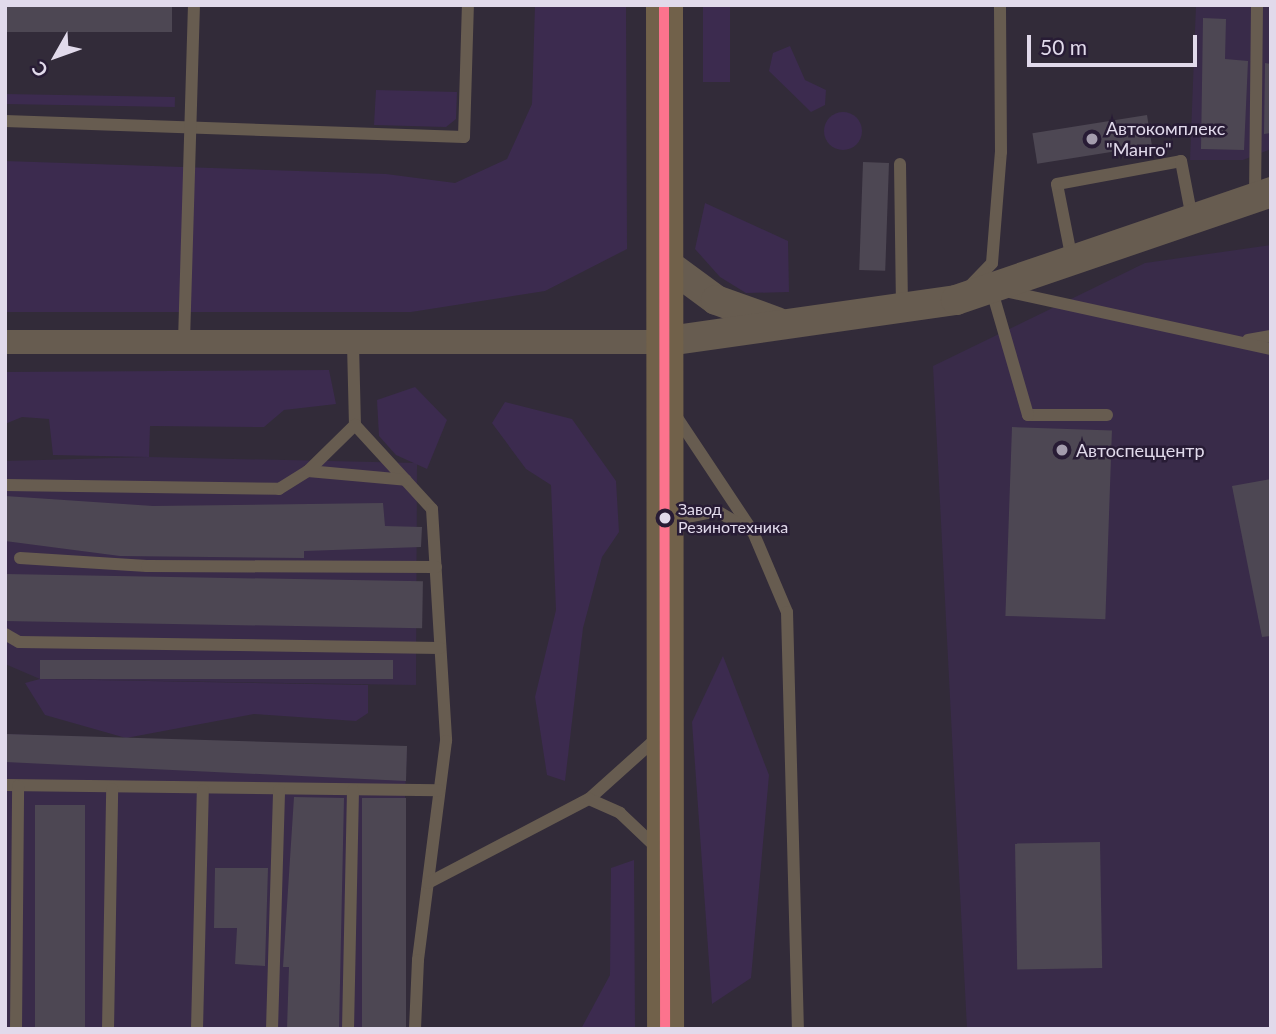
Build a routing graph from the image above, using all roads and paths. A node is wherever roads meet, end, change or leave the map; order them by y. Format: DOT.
graph roads {
  1 [pos="194,5"];
  2 [pos="468,5"];
  3 [pos="664,5"];
  4 [pos="1000,5"];
  5 [pos="1257,5"];
  6 [pos="5,121"];
  7 [pos="190,131"];
  8 [pos="900,164"];
  9 [pos="1263,195"];
  10 [pos="1192,219"];
  11 [pos="1072,260"];
  12 [pos="663,261"];
  13 [pos="992,288"];
  14 [pos="956,300"];
  15 [pos="902,312"];
  16 [pos="780,323"];
  17 [pos="1271,336"];
  18 [pos="1248,340"];
  19 [pos="184,341"];
  20 [pos="5,342"];
  21 [pos="661,342"];
  22 [pos="353,344"];
  23 [pos="1271,349"];
  24 [pos="662,396"];
  25 [pos="1107,415"];
  26 [pos="355,425"];
  27 [pos="308,471"];
  28 [pos="406,480"];
  29 [pos="5,485"];
  30 [pos="663,522"];
  31 [pos="753,532"];
  32 [pos="20,558"];
  33 [pos="436,567"];
  34 [pos="5,634"];
  35 [pos="440,648"];
  36 [pos="664,732"];
  37 [pos="12,785"];
  38 [pos="112,789"];
  39 [pos="203,790"];
  40 [pos="279,790"];
  41 [pos="353,790"];
  42 [pos="439,790"];
  43 [pos="589,799"];
  44 [pos="664,855"];
  45 [pos="428,883"];
  46 [pos="16,1029"];
  47 [pos="108,1029"];
  48 [pos="198,1029"];
  49 [pos="272,1029"];
  50 [pos="348,1029"];
  51 [pos="415,1029"];
  52 [pos="665,1029"];
  53 [pos="798,1029"];
  1 -- 7 [label="lane"];
  2 -- 7 [label="lane"];
  3 -- 12 [label="main road"];
  4 -- 14 [label="lane"];
  5 -- 9 [label="lane"];
  6 -- 7 [label="lane"];
  7 -- 19 [label="lane"];
  8 -- 15 [label="lane"];
  9 -- 10 [label="street"];
  10 -- 11 [label="street"];
  10 -- 11 [label="lane"];
  11 -- 13 [label="street"];
  12 -- 16 [label="street"];
  12 -- 21 [label="main road"];
  13 -- 14 [label="street"];
  13 -- 18 [label="lane"];
  13 -- 25 [label="lane"];
  14 -- 15 [label="street"];
  15 -- 16 [label="street"];
  16 -- 21 [label="street"];
  17 -- 18 [label="lane"];
  18 -- 23 [label="lane"];
  19 -- 20 [label="street"];
  19 -- 22 [label="street"];
  21 -- 22 [label="street"];
  21 -- 24 [label="main road"];
  22 -- 26 [label="lane"];
  24 -- 30 [label="main road"];
  24 -- 31 [label="lane"];
  26 -- 27 [label="lane"];
  26 -- 28 [label="lane"];
  27 -- 28 [label="lane"];
  27 -- 29 [label="lane"];
  28 -- 33 [label="lane"];
  30 -- 31 [label="lane"];
  30 -- 36 [label="main road"];
  31 -- 53 [label="lane"];
  32 -- 33 [label="lane"];
  33 -- 35 [label="lane"];
  34 -- 35 [label="lane"];
  35 -- 42 [label="lane"];
  36 -- 43 [label="lane"];
  36 -- 44 [label="main road"];
  37 -- 38 [label="lane"];
  37 -- 46 [label="lane"];
  38 -- 39 [label="lane"];
  38 -- 47 [label="lane"];
  39 -- 40 [label="lane"];
  39 -- 48 [label="lane"];
  40 -- 41 [label="lane"];
  40 -- 49 [label="lane"];
  41 -- 42 [label="lane"];
  41 -- 50 [label="lane"];
  42 -- 45 [label="lane"];
  43 -- 44 [label="lane"];
  43 -- 45 [label="lane"];
  44 -- 52 [label="main road"];
  45 -- 51 [label="lane"];
}
